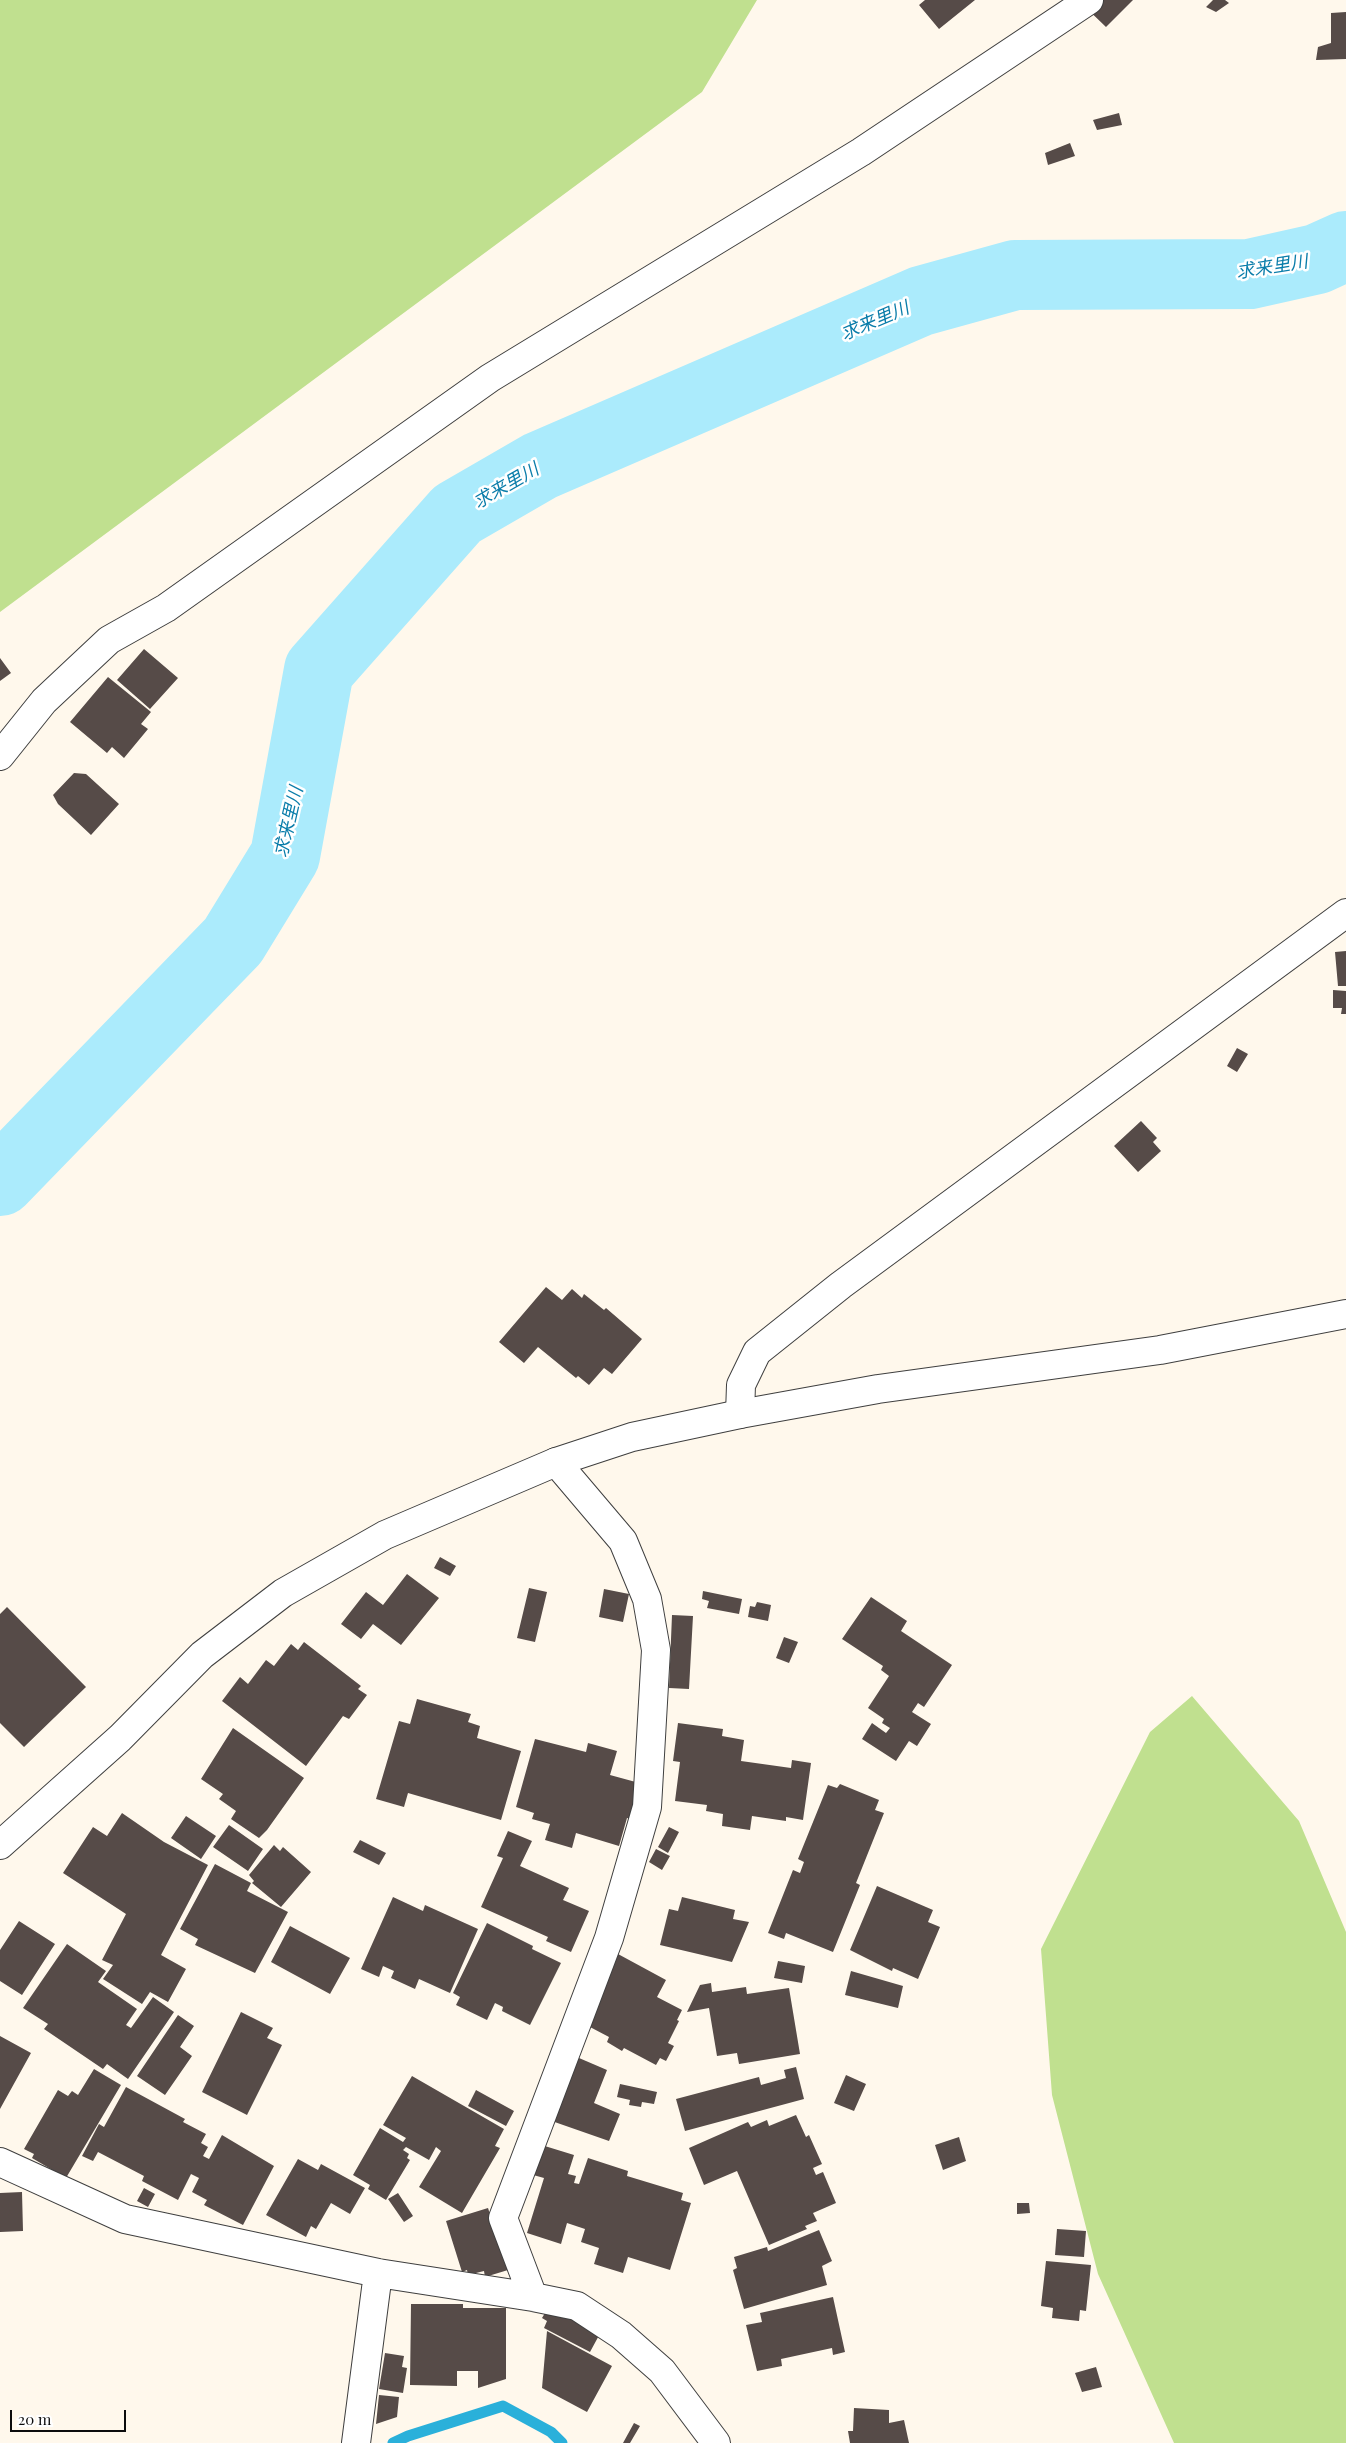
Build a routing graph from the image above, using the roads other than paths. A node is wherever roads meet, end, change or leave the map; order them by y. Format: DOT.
graph roads {
  1 [pos="1089,0"];
  2 [pos="0,756"];
  3 [pos="1346,913"];
  4 [pos="1346,1314"];
  5 [pos="740,1414"];
  6 [pos="556,1462"];
  7 [pos="0,1845"];
  8 [pos="0,2162"];
  9 [pos="378,2273"];
  10 [pos="533,2297"];
  11 [pos="356,2443"];
  12 [pos="716,2443"];
  1 -- 2 [label="street"];
  3 -- 5 [label="street"];
  4 -- 5 [label="street"];
  5 -- 6 [label="street"];
  6 -- 7 [label="street"];
  6 -- 10 [label="street"];
  8 -- 9 [label="street"];
  9 -- 10 [label="street"];
  9 -- 11 [label="street"];
  10 -- 12 [label="street"];
}
